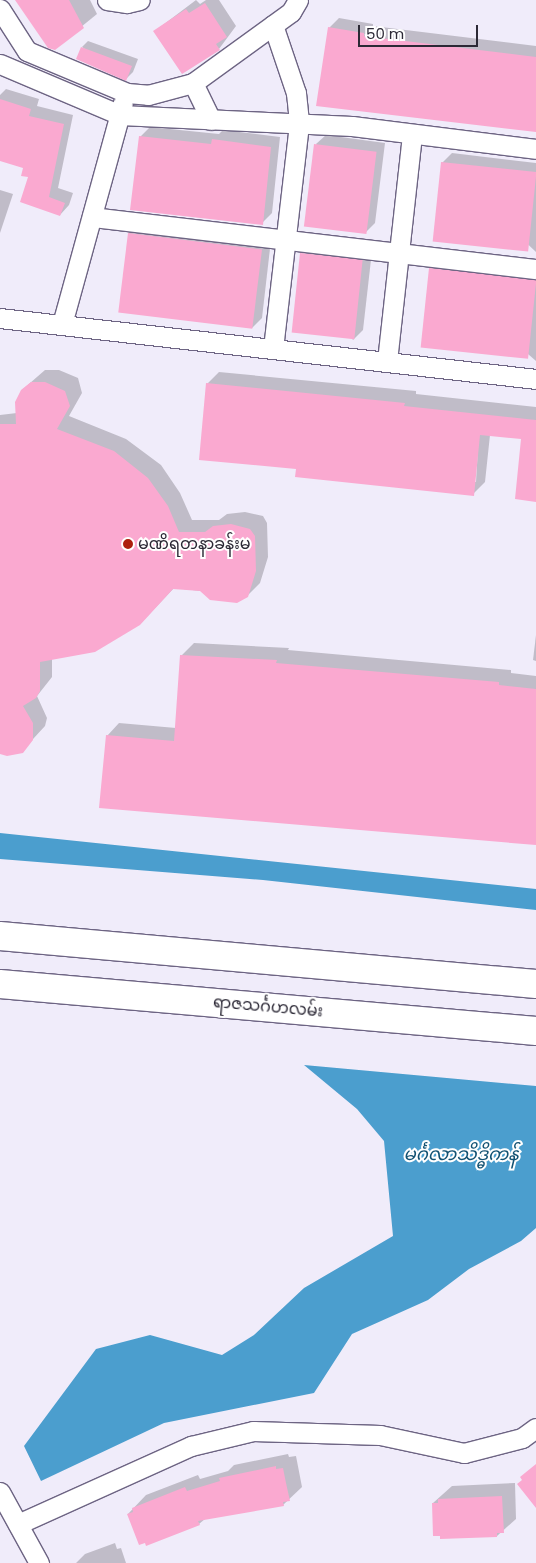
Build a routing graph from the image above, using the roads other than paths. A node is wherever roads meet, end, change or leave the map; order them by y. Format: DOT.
graph roads {
  1 [pos="107,0"];
  2 [pos="140,0"];
  3 [pos="298,0"];
  4 [pos="0,9"];
  5 [pos="272,25"];
  6 [pos="27,51"];
  7 [pos="0,64"];
  8 [pos="21,73"];
  9 [pos="193,83"];
  10 [pos="127,93"];
  11 [pos="120,115"];
  12 [pos="211,120"];
  13 [pos="299,124"];
  14 [pos="412,134"];
  15 [pos="536,149"];
  16 [pos="92,217"];
  17 [pos="285,240"];
  18 [pos="401,253"];
  19 [pos="536,269"];
  20 [pos="0,318"];
  21 [pos="62,324"];
  22 [pos="274,348"];
  23 [pos="388,361"];
  24 [pos="536,379"];
  25 [pos="0,936"];
  26 [pos="0,984"];
  27 [pos="536,984"];
  28 [pos="536,1031"];
  29 [pos="536,1428"];
  30 [pos="0,1492"];
  31 [pos="18,1524"];
  32 [pos="39,1563"];
  1 -- 2 [label="street"];
  3 -- 5 [label="street"];
  4 -- 6 [label="street"];
  5 -- 9 [label="street"];
  5 -- 13 [label="street"];
  6 -- 8 [label="street"];
  6 -- 10 [label="street"];
  7 -- 8 [label="street"];
  8 -- 11 [label="street"];
  9 -- 10 [label="street"];
  9 -- 12 [label="street"];
  10 -- 11 [label="street"];
  11 -- 12 [label="street"];
  11 -- 16 [label="street"];
  12 -- 13 [label="street"];
  13 -- 14 [label="street"];
  13 -- 17 [label="street"];
  14 -- 15 [label="street"];
  14 -- 18 [label="street"];
  16 -- 17 [label="street"];
  16 -- 21 [label="street"];
  17 -- 18 [label="street"];
  17 -- 22 [label="street"];
  18 -- 19 [label="street"];
  18 -- 23 [label="street"];
  20 -- 21 [label="street"];
  21 -- 22 [label="street"];
  22 -- 23 [label="street"];
  23 -- 24 [label="street"];
  25 -- 27 [label="main road"];
  26 -- 28 [label="main road, ရာဇသင်္ဂဟလမ်း"];
  29 -- 31 [label="street"];
  30 -- 31 [label="street"];
  31 -- 32 [label="street"];
}
